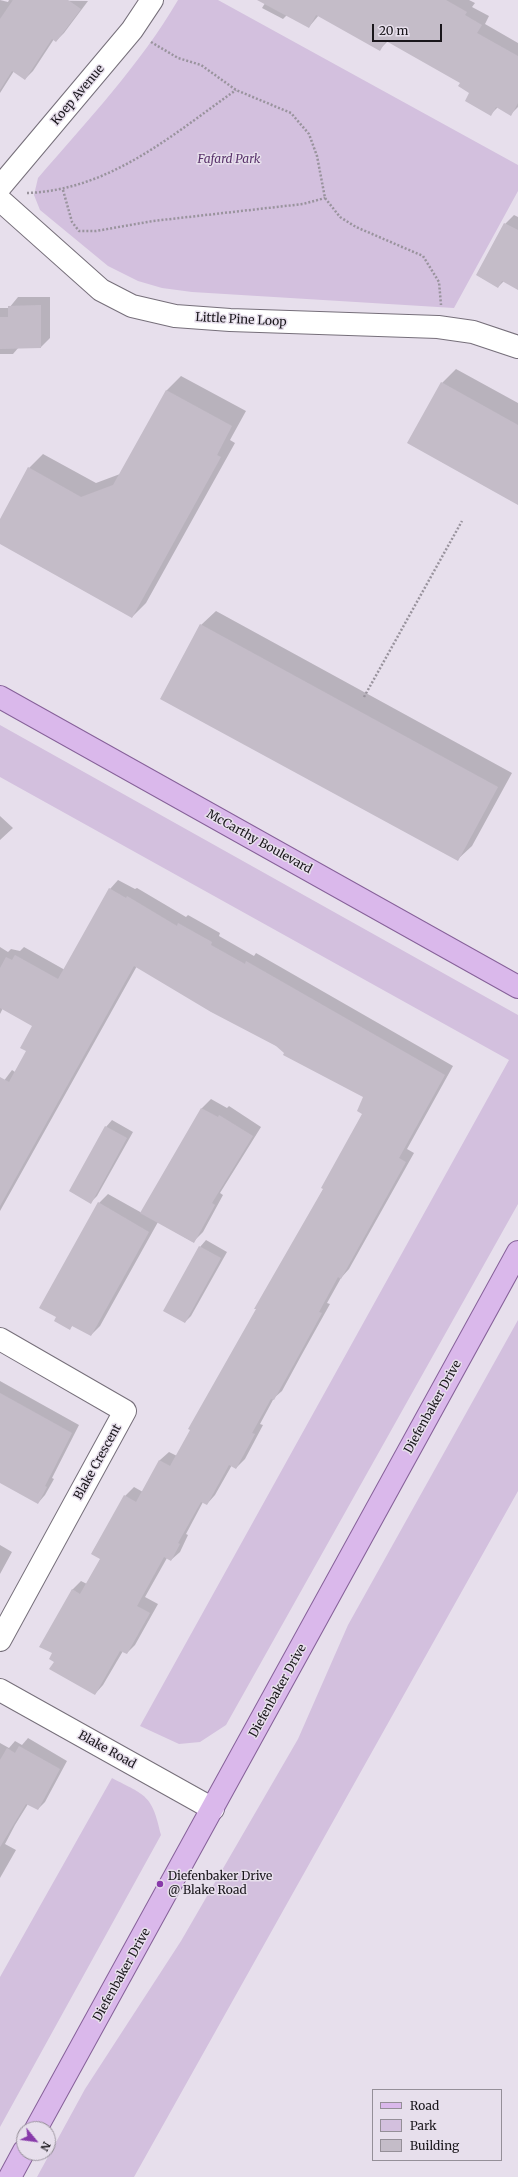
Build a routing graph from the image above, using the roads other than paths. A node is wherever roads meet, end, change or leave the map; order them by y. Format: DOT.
graph roads {
  1 [pos="152,0"];
  2 [pos="0,188"];
  3 [pos="0,200"];
  4 [pos="518,346"];
  5 [pos="0,697"];
  6 [pos="518,987"];
  7 [pos="518,1252"];
  8 [pos="0,1339"];
  9 [pos="0,1640"];
  10 [pos="0,1690"];
  11 [pos="213,1810"];
  12 [pos="40,2121"];
  13 [pos="19,2161"];
  14 [pos="10,2177"];
  1 -- 2 [label="street, Koep Avenue"];
  3 -- 4 [label="street, Little Pine Loop"];
  5 -- 6 [label="main road, McCarthy Boulevard"];
  7 -- 11 [label="main road, Diefenbaker Drive"];
  8 -- 9 [label="street, Blake Crescent"];
  10 -- 11 [label="street, Blake Road"];
  11 -- 12 [label="main road, Diefenbaker Drive"];
  13 -- 14 [label="main road"];
}
